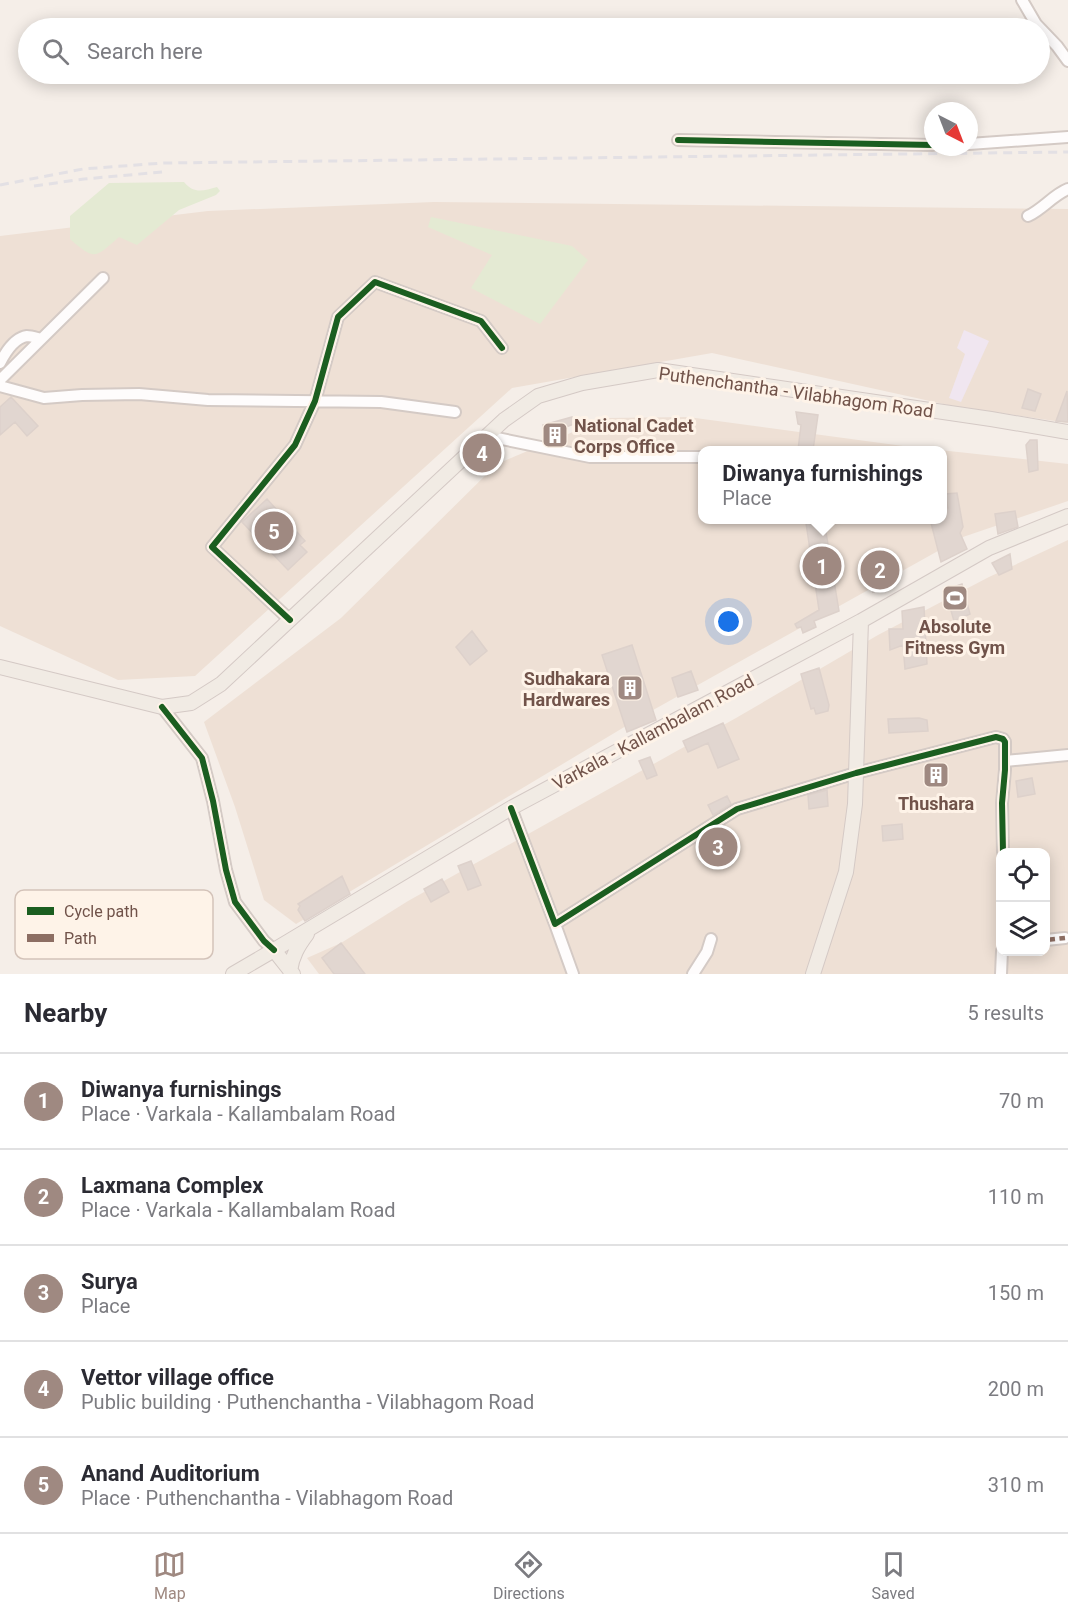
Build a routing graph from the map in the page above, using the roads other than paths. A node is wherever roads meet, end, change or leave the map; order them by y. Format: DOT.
graph roads {
  1 [pos="1022,0"];
  2 [pos="1032,18"];
  3 [pos="1050,38"];
  4 [pos="1068,61"];
  5 [pos="1068,137"];
  6 [pos="678,140"];
  7 [pos="978,143"];
  8 [pos="924,145"];
  9 [pos="1068,189"];
  10 [pos="1028,216"];
  11 [pos="103,278"];
  12 [pos="41,339"];
  13 [pos="502,348"];
  14 [pos="0,363"];
  15 [pos="0,380"];
  16 [pos="0,386"];
  17 [pos="315,401"];
  18 [pos="455,412"];
  19 [pos="1068,432"];
  20 [pos="487,436"];
  21 [pos="698,457"];
  22 [pos="1068,516"];
  23 [pos="290,620"];
  24 [pos="861,621"];
  25 [pos="0,668"];
  26 [pos="162,707"];
  27 [pos="1068,755"];
  28 [pos="1005,761"];
  29 [pos="856,773"];
  30 [pos="511,808"];
  31 [pos="1003,848"];
  32 [pos="555,924"];
  33 [pos="312,928"];
  34 [pos="1065,938"];
  35 [pos="711,939"];
  36 [pos="1050,940"];
  37 [pos="274,950"];
  38 [pos="1002,956"];
  39 [pos="292,972"];
  40 [pos="233,974"];
  41 [pos="573,974"];
  42 [pos="693,974"];
  43 [pos="813,974"];
  44 [pos="1001,974"];
  1 -- 2 [label="street"];
  3 -- 4 [label="street"];
  5 -- 7 [label="street"];
  6 -- 8 [label="street"];
  9 -- 10 [label="street"];
  11 -- 12 [label="street"];
  12 -- 14 [label="street"];
  12 -- 15 [label="street"];
  13 -- 17 [label="street"];
  16 -- 17 [label="street"];
  17 -- 18 [label="street"];
  17 -- 23 [label="street"];
  19 -- 20 [label="main road, Puthenchantha - Vilabhagom Road"];
  20 -- 21 [label="street"];
  20 -- 23 [label="main road, Puthenchantha - Vilabhagom Road"];
  22 -- 24 [label="main road, Varkala - Kallambalam Road"];
  23 -- 26 [label="main road, Puthenchantha - Vilabhagom Road"];
  24 -- 29 [label="main road"];
  24 -- 30 [label="main road, Varkala - Kallambalam Road"];
  25 -- 26 [label="main road, Puthenchantha - Vilabhagom Road"];
  26 -- 37 [label="street"];
  27 -- 28 [label="street"];
  28 -- 29 [label="street"];
  28 -- 31 [label="street"];
  29 -- 32 [label="street"];
  29 -- 43 [label="main road"];
  30 -- 32 [label="street"];
  30 -- 33 [label="main road, Varkala - Kallambalam Road"];
  32 -- 41 [label="street"];
  33 -- 37 [label="main road, Varkala - Kallambalam Road"];
  33 -- 39 [label="main road"];
  34 -- 36 [label="street"];
  35 -- 42 [label="street"];
  37 -- 39 [label="main road"];
  37 -- 40 [label="main road, Varkala - Kallambalam Road"];
  38 -- 44 [label="street"];
}
